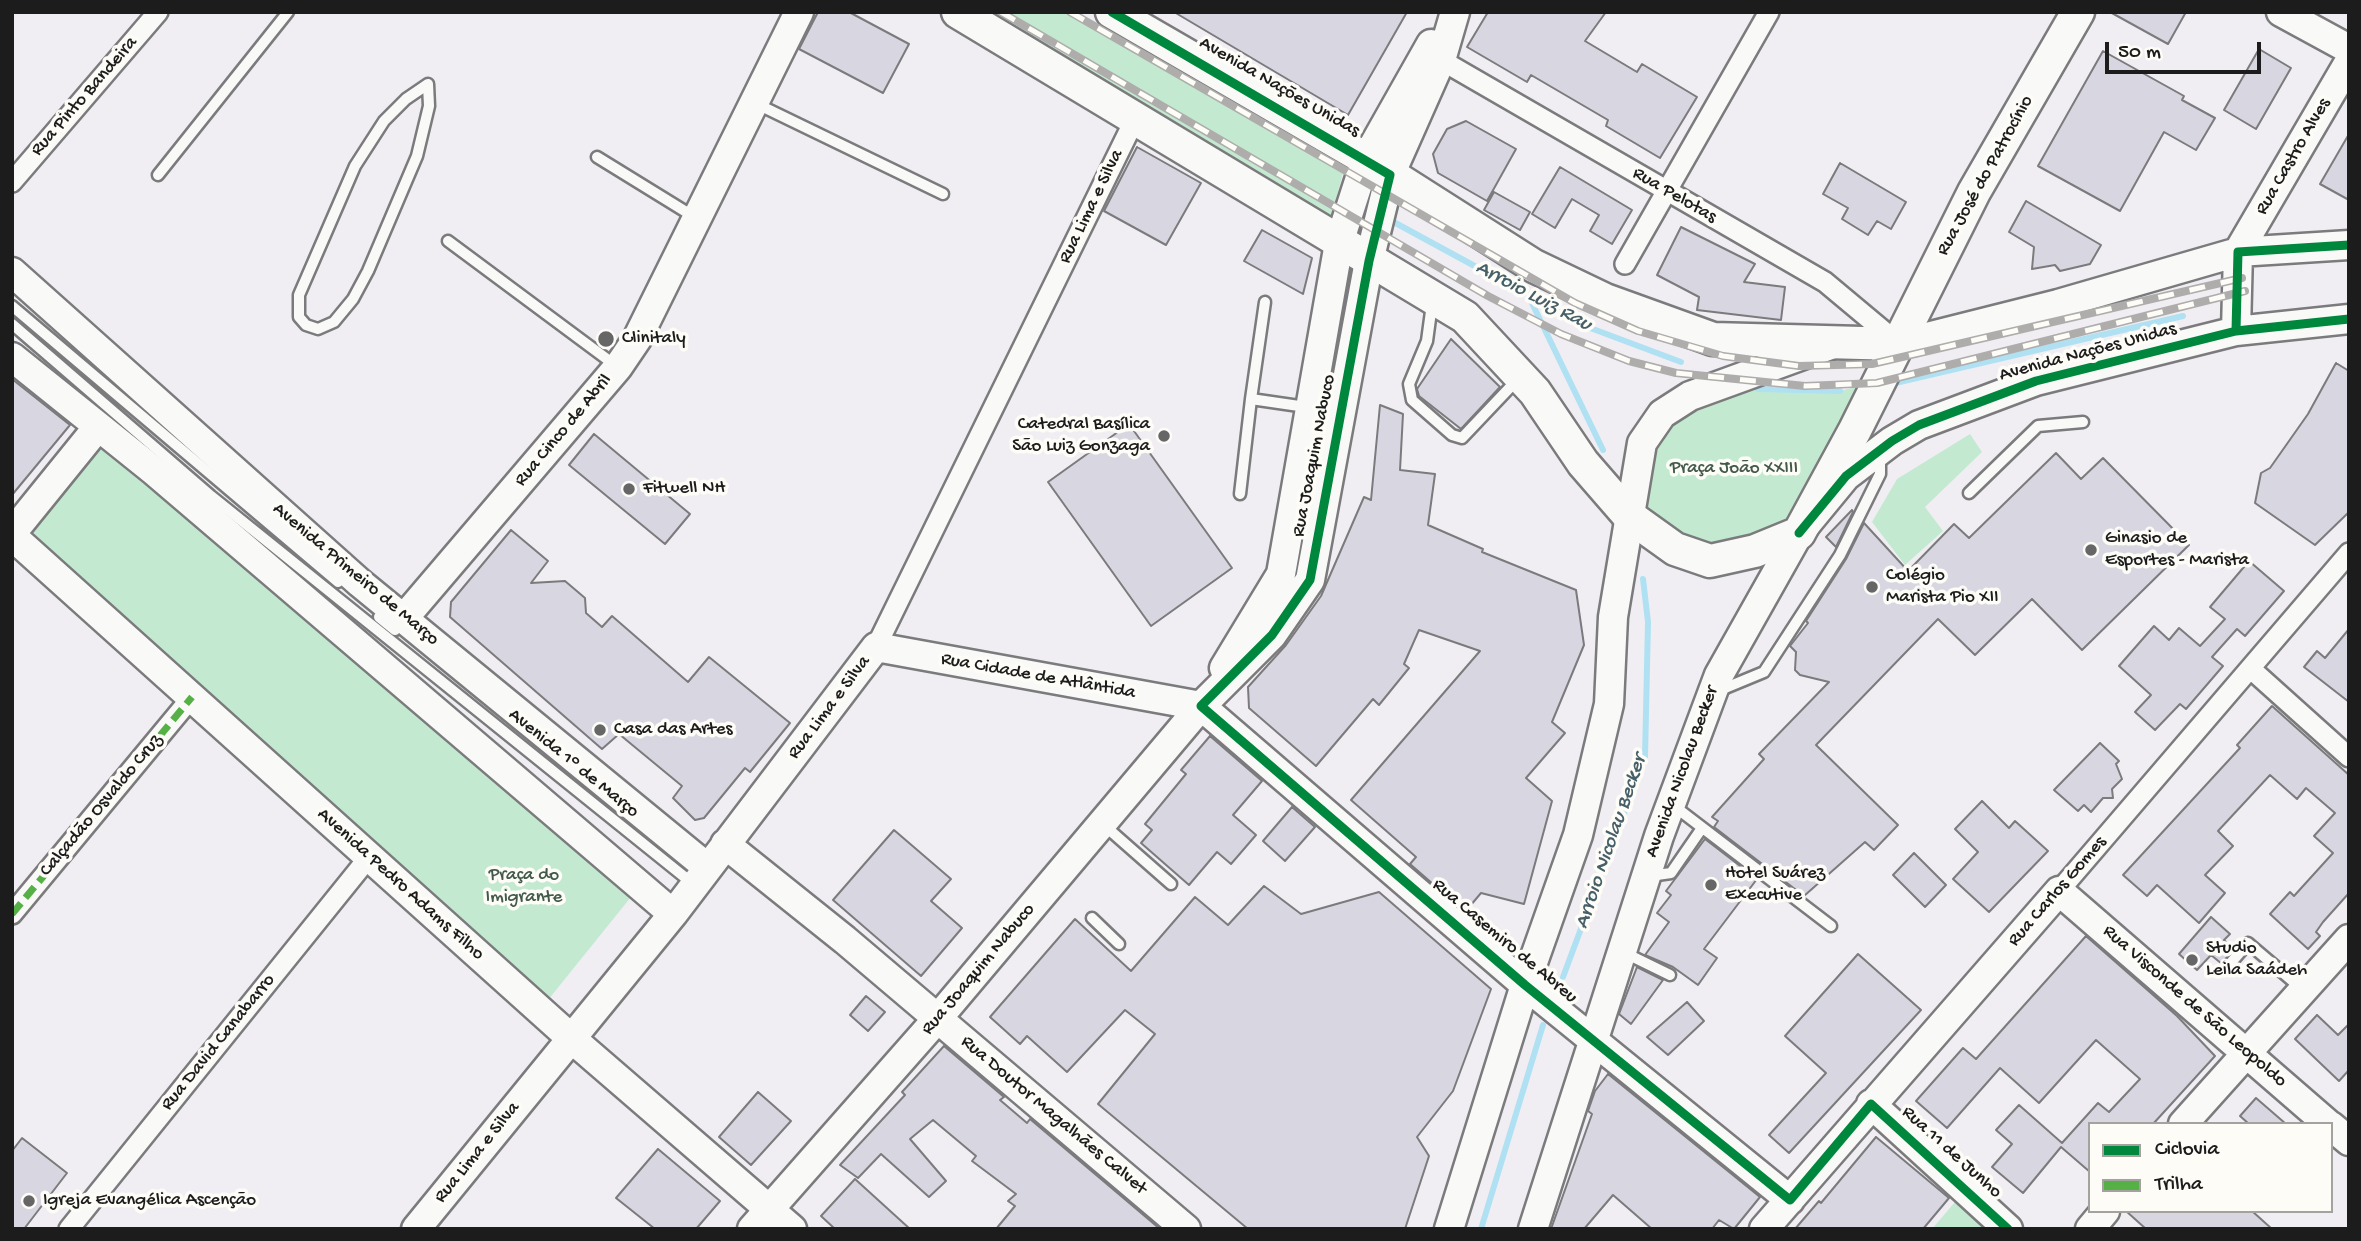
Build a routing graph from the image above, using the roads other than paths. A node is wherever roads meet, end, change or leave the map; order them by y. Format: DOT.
graph roads {
  1 [pos="159,12"];
  2 [pos="288,12"];
  3 [pos="799,12"];
  4 [pos="958,12"];
  5 [pos="1112,12"];
  6 [pos="1454,12"];
  7 [pos="1769,12"];
  8 [pos="2078,12"];
  9 [pos="2281,12"];
  10 [pos="2349,49"];
  11 [pos="1441,60"];
  12 [pos="2349,62"];
  13 [pos="428,84"];
  14 [pos="754,103"];
  15 [pos="1135,118"];
  16 [pos="597,157"];
  17 [pos="1378,167"];
  18 [pos="158,175"];
  19 [pos="12,182"];
  20 [pos="1667,191"];
  21 [pos="943,194"];
  22 [pos="697,218"];
  23 [pos="448,241"];
  24 [pos="1339,243"];
  25 [pos="2349,245"];
  26 [pos="2238,252"];
  27 [pos="1369,261"];
  28 [pos="1625,264"];
  29 [pos="12,272"];
  30 [pos="1433,297"];
  31 [pos="1265,302"];
  32 [pos="12,306"];
  33 [pos="2349,319"];
  34 [pos="12,324"];
  35 [pos="2236,331"];
  36 [pos="1836,343"];
  37 [pos="1899,344"];
  38 [pos="12,357"];
  39 [pos="618,367"];
  40 [pos="1520,376"];
  41 [pos="1251,399"];
  42 [pos="1310,408"];
  43 [pos="2083,422"];
  44 [pos="97,428"];
  45 [pos="1881,450"];
  46 [pos="174,488"];
  47 [pos="1969,493"];
  48 [pos="1240,494"];
  49 [pos="211,496"];
  50 [pos="1629,516"];
  51 [pos="1799,533"];
  52 [pos="12,534"];
  53 [pos="2349,553"];
  54 [pos="351,593"];
  55 [pos="362,602"];
  56 [pos="396,629"];
  57 [pos="876,647"];
  58 [pos="2251,669"];
  59 [pos="1712,694"];
  60 [pos="192,697"];
  61 [pos="1200,706"];
  62 [pos="2349,757"];
  63 [pos="1671,804"];
  64 [pos="1102,824"];
  65 [pos="1702,828"];
  66 [pos="725,845"];
  67 [pos="369,857"];
  68 [pos="701,876"];
  69 [pos="1646,877"];
  70 [pos="1171,884"];
  71 [pos="2059,891"];
  72 [pos="12,914"];
  73 [pos="673,914"];
  74 [pos="1092,918"];
  75 [pos="1831,926"];
  76 [pos="2349,939"];
  77 [pos="1119,944"];
  78 [pos="1622,952"];
  79 [pos="2229,965"];
  80 [pos="1670,975"];
  81 [pos="1525,985"];
  82 [pos="2303,990"];
  83 [pos="938,1018"];
  84 [pos="1593,1038"];
  85 [pos="572,1039"];
  86 [pos="2246,1053"];
  87 [pos="1871,1104"];
  88 [pos="2185,1122"];
  89 [pos="2326,1122"];
  90 [pos="2333,1128"];
  91 [pos="2349,1141"];
  92 [pos="1790,1200"];
  93 [pos="2103,1213"];
  94 [pos="760,1219"];
  95 [pos="69,1229"];
  96 [pos="416,1229"];
  97 [pos="792,1229"];
  98 [pos="1186,1229"];
  99 [pos="1449,1229"];
  100 [pos="1533,1229"];
  101 [pos="1764,1229"];
  102 [pos="2008,1229"];
  103 [pos="2090,1229"];
  1 -- 19 [label="street, Rua Pinto Bandeira"];
  2 -- 18 [label="lane"];
  3 -- 14 [label="street, Rua Cinco de Abril"];
  4 -- 15 [label="main road, Avenida Nações Unidas"];
  5 -- 17 [label="main road, Avenida Nações Unidas"];
  6 -- 11 [label="street, Rua Joaquim Nabuco"];
  6 -- 17 [label="street, Rua Joaquim Nabuco"];
  7 -- 20 [label="street"];
  8 -- 37 [label="main road, Rua José do Patrocínio"];
  9 -- 10 [label="street"];
  11 -- 17 [label="street, Rua Joaquim Nabuco"];
  11 -- 20 [label="street, Rua Pelotas"];
  12 -- 26 [label="street, Rua Castro Alves"];
  13 -- 13 [label="lane"];
  14 -- 21 [label="lane"];
  14 -- 22 [label="street, Rua Cinco de Abril"];
  15 -- 24 [label="main road, Avenida Nações Unidas"];
  15 -- 57 [label="street, Rua Lima e Silva"];
  16 -- 22 [label="lane"];
  17 -- 24 [label="street, Rua Joaquim Nabuco"];
  17 -- 27 [label="street, Rua Joaquim Nabuco"];
  17 -- 36 [label="main road, Avenida Nações Unidas"];
  20 -- 28 [label="street"];
  20 -- 37 [label="street, Rua Pelotas"];
  22 -- 39 [label="street, Rua Cinco de Abril"];
  23 -- 39 [label="lane"];
  24 -- 27 [label="main road, Avenida Nações Unidas"];
  24 -- 42 [label="street, Rua Joaquim Nabuco"];
  25 -- 26 [label="street, Avenida Nações Unidas"];
  26 -- 35 [label="street"];
  26 -- 37 [label="street, Avenida Nações Unidas"];
  27 -- 30 [label="main road, Avenida Nações Unidas"];
  27 -- 61 [label="street, Rua Joaquim Nabuco"];
  29 -- 56 [label="street, Avenida Primeiro de Março"];
  30 -- 40 [label="main road, Avenida Nações Unidas"];
  30 -- 40 [label="lane"];
  31 -- 41 [label="lane"];
  32 -- 54 [label="lane, Avenida Primeiro de Março"];
  33 -- 35 [label="street, Avenida Nações Unidas"];
  34 -- 49 [label="lane"];
  35 -- 45 [label="street, Avenida Nações Unidas"];
  36 -- 37 [label="main road, Avenida Nações Unidas"];
  36 -- 50 [label="street"];
  37 -- 51 [label="main road, Avenida Nicolau Becker"];
  38 -- 44 [label="street"];
  39 -- 56 [label="street, Rua Cinco de Abril"];
  40 -- 50 [label="main road, Avenida Nações Unidas"];
  41 -- 42 [label="lane"];
  41 -- 48 [label="lane"];
  42 -- 61 [label="street, Rua Joaquim Nabuco"];
  43 -- 47 [label="lane"];
  44 -- 46 [label="street"];
  44 -- 52 [label="street"];
  45 -- 51 [label="street, Avenida Nações Unidas"];
  45 -- 59 [label="lane"];
  46 -- 49 [label="lane"];
  46 -- 73 [label="street"];
  49 -- 56 [label="lane"];
  50 -- 51 [label="main road, Avenida Nações Unidas"];
  50 -- 81 [label="street"];
  51 -- 59 [label="street, Avenida Nicolau Becker"];
  52 -- 60 [label="street, Avenida Pedro Adams Filho"];
  53 -- 58 [label="street, Rua Carlos Gomes"];
  55 -- 56 [label="lane, Avenida Primeiro de Março"];
  56 -- 68 [label="street, Avenida Primeiro de Março"];
  56 -- 68 [label="lane, Avenida 1° de Março"];
  57 -- 61 [label="street, Rua Cidade de Atlântida"];
  57 -- 66 [label="street, Rua Lima e Silva"];
  58 -- 62 [label="street"];
  58 -- 71 [label="street, Rua Carlos Gomes"];
  59 -- 63 [label="street, Avenida Nicolau Becker"];
  60 -- 67 [label="street, Avenida Pedro Adams Filho"];
  60 -- 72 [label="street, Calçadão Osvaldo Cruz"];
  61 -- 64 [label="street, Rua Joaquim Nabuco"];
  61 -- 81 [label="street, Rua Casemiro de Abreu"];
  63 -- 65 [label="lane"];
  63 -- 69 [label="street, Avenida Nicolau Becker"];
  64 -- 70 [label="lane"];
  64 -- 83 [label="street, Rua Joaquim Nabuco"];
  65 -- 69 [label="lane"];
  65 -- 75 [label="lane"];
  66 -- 68 [label="street, Rua Lima e Silva"];
  66 -- 83 [label="street, Rua Doutor Magalhães Calvet"];
  67 -- 85 [label="street, Avenida Pedro Adams Filho"];
  67 -- 95 [label="street, Rua David Canabarro"];
  68 -- 73 [label="street, Rua Lima e Silva"];
  69 -- 78 [label="street, Avenida Nicolau Becker"];
  71 -- 86 [label="street, Rua Visconde de São Leopoldo"];
  71 -- 87 [label="street, Rua Carlos Gomes"];
  73 -- 85 [label="street, Rua Lima e Silva"];
  74 -- 77 [label="lane"];
  76 -- 82 [label="street"];
  78 -- 80 [label="lane"];
  78 -- 84 [label="street, Avenida Nicolau Becker"];
  79 -- 82 [label="lane"];
  81 -- 84 [label="street, Rua Casemiro de Abreu"];
  81 -- 99 [label="street"];
  82 -- 86 [label="street"];
  83 -- 94 [label="street, Rua Joaquim Nabuco"];
  83 -- 98 [label="street, Rua Doutor Magalhães Calvet"];
  84 -- 92 [label="street, Rua Casemiro de Abreu"];
  84 -- 100 [label="street, Avenida Nicolau Becker"];
  85 -- 94 [label="street, Avenida Pedro Adams Filho"];
  85 -- 96 [label="street, Rua Lima e Silva"];
  86 -- 88 [label="street"];
  86 -- 89 [label="street, Rua Visconde de São Leopoldo"];
  87 -- 92 [label="street, Rua Carlos Gomes"];
  87 -- 102 [label="street, Rua 11 de Junho"];
  90 -- 91 [label="street, Rua Visconde de São Leopoldo"];
  92 -- 101 [label="street, Rua Carlos Gomes"];
  93 -- 103 [label="street"];
  94 -- 97 [label="street, Avenida Pedro Adams Filho"];
}
